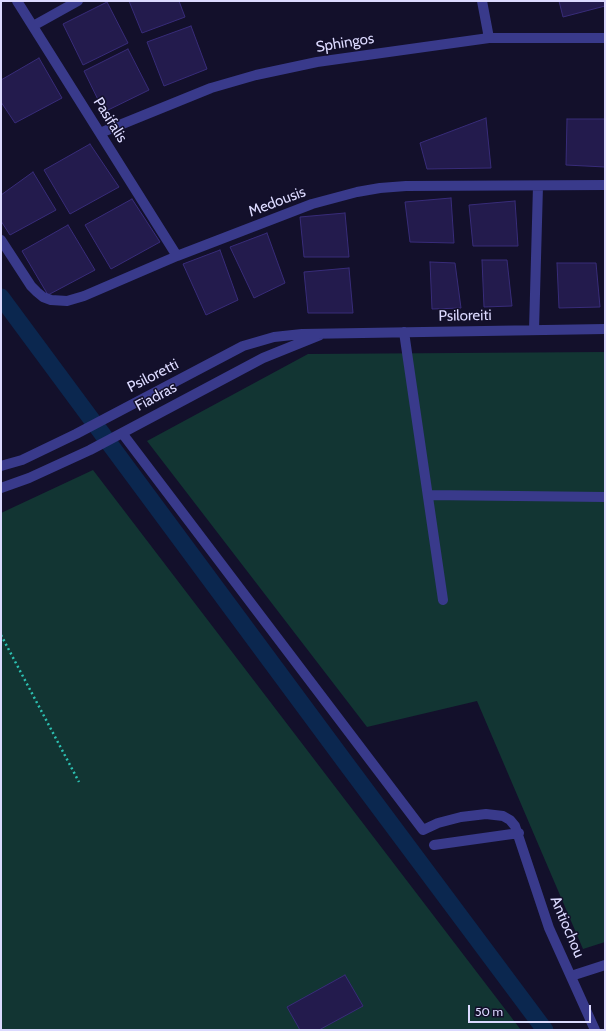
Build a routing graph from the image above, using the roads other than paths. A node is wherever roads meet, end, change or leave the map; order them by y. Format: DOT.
graph roads {
  1 [pos="17,1"];
  2 [pos="78,1"];
  3 [pos="482,1"];
  4 [pos="33,26"];
  5 [pos="489,38"];
  6 [pos="605,38"];
  7 [pos="100,133"];
  8 [pos="605,185"];
  9 [pos="538,186"];
  10 [pos="1,240"];
  11 [pos="177,256"];
  12 [pos="605,329"];
  13 [pos="534,330"];
  14 [pos="404,332"];
  15 [pos="325,333"];
  16 [pos="118,435"];
  17 [pos="1,466"];
  18 [pos="1,488"];
  19 [pos="428,495"];
  20 [pos="605,497"];
  21 [pos="443,600"];
  22 [pos="519,833"];
  23 [pos="434,845"];
  24 [pos="605,965"];
  25 [pos="571,976"];
  26 [pos="595,1030"];
  1 -- 4 [label="street, Pasifalis"];
  2 -- 4 [label="street"];
  3 -- 5 [label="street"];
  4 -- 7 [label="street, Pasifalis"];
  5 -- 6 [label="street, Sphingos"];
  5 -- 7 [label="street, Sphingos"];
  7 -- 11 [label="street, Pasifalis"];
  8 -- 9 [label="street, Medousis"];
  9 -- 11 [label="street, Medousis"];
  9 -- 13 [label="street"];
  10 -- 11 [label="street, Medousis"];
  12 -- 13 [label="street, Psiloreiti"];
  13 -- 14 [label="street, Psiloreiti"];
  14 -- 15 [label="street, Psiloreiti"];
  14 -- 19 [label="street"];
  15 -- 16 [label="street, Fiadras"];
  15 -- 17 [label="street, Psiloretti"];
  16 -- 18 [label="street, Fiadras"];
  16 -- 22 [label="street, Antiochou"];
  19 -- 20 [label="street"];
  19 -- 21 [label="street"];
  22 -- 23 [label="street"];
  22 -- 25 [label="street, Antiochou"];
  24 -- 25 [label="street"];
  25 -- 26 [label="street, Antiochou"];
}
